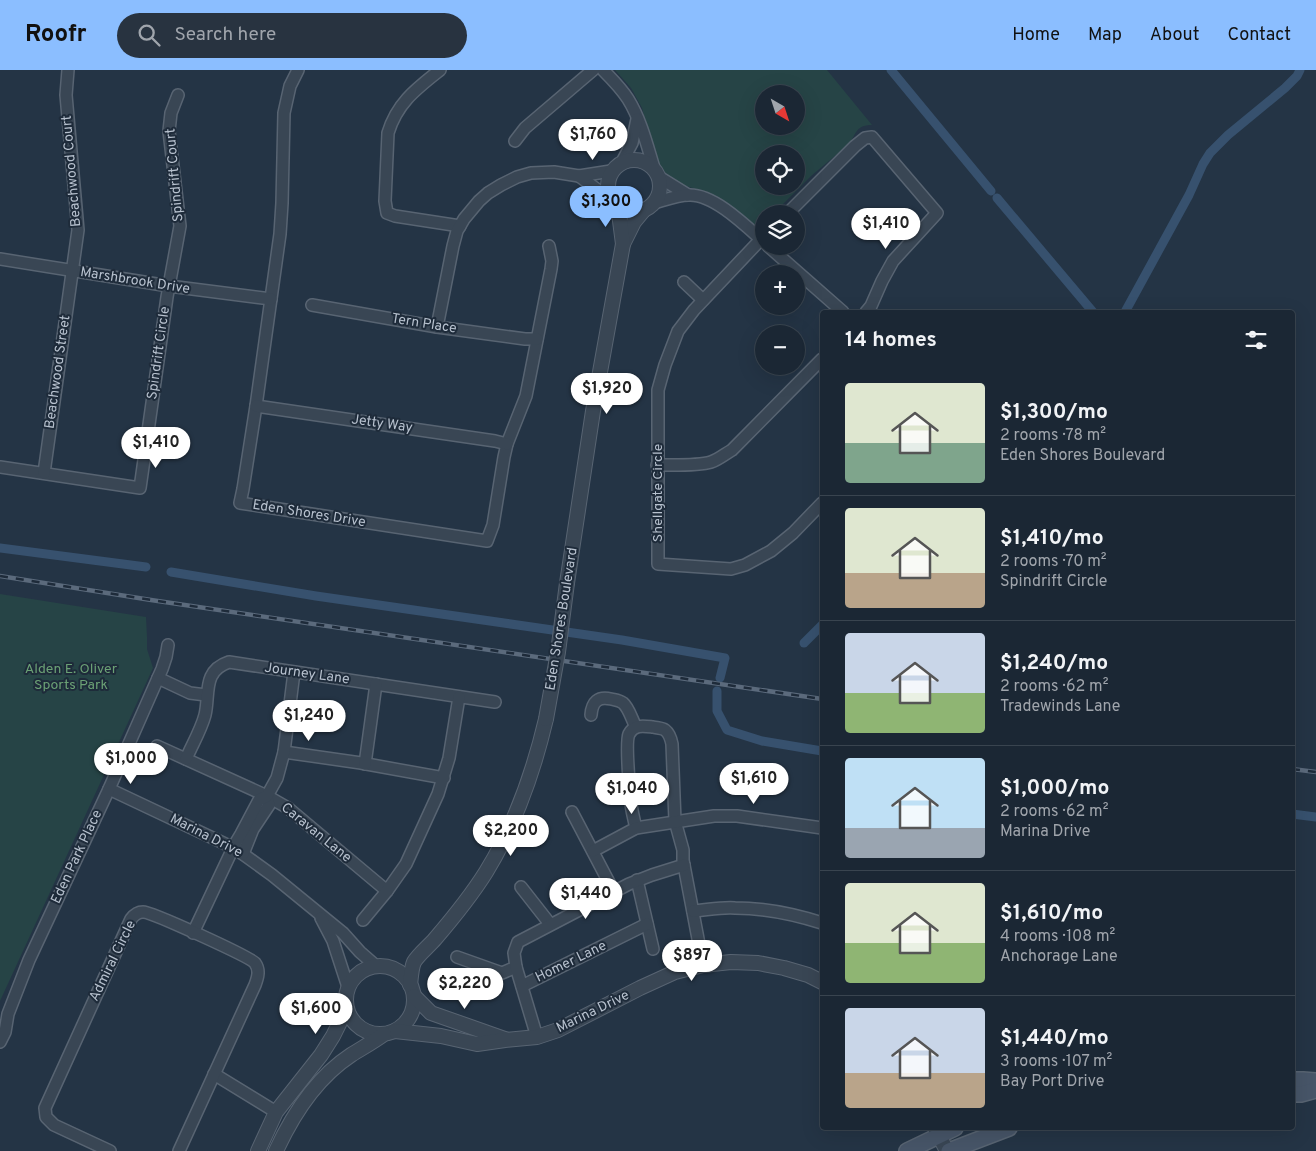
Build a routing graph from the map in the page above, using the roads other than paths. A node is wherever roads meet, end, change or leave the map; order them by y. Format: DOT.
graph roads {
  1 [pos="68,70"];
  2 [pos="298,70"];
  3 [pos="440,70"];
  4 [pos="593,70"];
  5 [pos="603,70"];
  6 [pos="178,95"];
  7 [pos="638,117"];
  8 [pos="515,141"];
  9 [pos="622,162"];
  10 [pos="612,171"];
  11 [pos="656,172"];
  12 [pos="579,176"];
  13 [pos="688,195"];
  14 [pos="614,203"];
  15 [pos="796,205"];
  16 [pos="649,206"];
  17 [pos="460,226"];
  18 [pos="755,234"];
  19 [pos="622,244"];
  20 [pos="549,246"];
  21 [pos="755,250"];
  22 [pos="780,255"];
  23 [pos="0,259"];
  24 [pos="72,271"];
  25 [pos="684,282"];
  26 [pos="169,286"];
  27 [pos="271,299"];
  28 [pos="703,300"];
  29 [pos="312,305"];
  30 [pos="841,310"];
  31 [pos="868,310"];
  32 [pos="437,327"];
  33 [pos="537,339"];
  34 [pos="820,361"];
  35 [pos="256,406"];
  36 [pos="507,444"];
  37 [pos="658,465"];
  38 [pos="0,467"];
  39 [pos="44,473"];
  40 [pos="820,505"];
  41 [pos="168,645"];
  42 [pos="294,672"];
  43 [pos="158,678"];
  44 [pos="376,684"];
  45 [pos="206,695"];
  46 [pos="459,697"];
  47 [pos="494,702"];
  48 [pos="591,715"];
  49 [pos="636,727"];
  50 [pos="157,746"];
  51 [pos="284,752"];
  52 [pos="186,759"];
  53 [pos="365,764"];
  54 [pos="444,778"];
  55 [pos="109,789"];
  56 [pos="268,796"];
  57 [pos="572,812"];
  58 [pos="675,821"];
  59 [pos="636,828"];
  60 [pos="820,828"];
  61 [pos="238,851"];
  62 [pos="593,852"];
  63 [pos="684,865"];
  64 [pos="637,880"];
  65 [pos="522,887"];
  66 [pos="387,891"];
  67 [pos="614,892"];
  68 [pos="693,911"];
  69 [pos="319,914"];
  70 [pos="363,920"];
  71 [pos="820,922"];
  72 [pos="550,924"];
  73 [pos="647,924"];
  74 [pos="193,933"];
  75 [pos="653,950"];
  76 [pos="457,957"];
  77 [pos="415,961"];
  78 [pos="703,965"];
  79 [pos="382,967"];
  80 [pos="516,968"];
  81 [pos="820,981"];
  82 [pos="522,986"];
  83 [pos="348,987"];
  84 [pos="412,990"];
  85 [pos="346,1005"];
  86 [pos="4,1018"];
  87 [pos="390,1033"];
  88 [pos="537,1037"];
  89 [pos="505,1040"];
  90 [pos="0,1042"];
  91 [pos="214,1074"];
  92 [pos="1295,1080"];
  93 [pos="1316,1081"];
  94 [pos="1316,1090"];
  95 [pos="1295,1094"];
  96 [pos="276,1112"];
  97 [pos="292,1120"];
  98 [pos="945,1130"];
  99 [pos="1004,1130"];
  100 [pos="951,1150"];
  101 [pos="110,1151"];
  102 [pos="179,1151"];
  103 [pos="258,1151"];
  104 [pos="276,1151"];
  105 [pos="908,1151"];
  1 -- 24 [label="street, Beachwood Court"];
  2 -- 27 [label="street, Eden Shores Drive"];
  3 -- 17 [label="street"];
  4 -- 8 [label="street"];
  5 -- 7 [label="street"];
  6 -- 26 [label="street, Spindrift Court"];
  7 -- 9 [label="street"];
  7 -- 11 [label="street"];
  9 -- 10 [label="street"];
  9 -- 11 [label="street"];
  10 -- 12 [label="street"];
  10 -- 14 [label="street"];
  11 -- 13 [label="street"];
  11 -- 16 [label="street"];
  12 -- 14 [label="street"];
  12 -- 17 [label="street"];
  13 -- 16 [label="street"];
  13 -- 18 [label="street"];
  14 -- 16 [label="street"];
  14 -- 19 [label="street, Eden Shores Boulevard"];
  15 -- 31 [label="street"];
  16 -- 19 [label="street, Eden Shores Boulevard"];
  17 -- 32 [label="street"];
  19 -- 77 [label="street, Eden Shores Boulevard, bridge"];
  20 -- 33 [label="street, Eden Shores Drive"];
  21 -- 28 [label="street, Shellgate Circle"];
  22 -- 30 [label="street"];
  23 -- 24 [label="street, Marshbrook Drive"];
  24 -- 26 [label="street, Marshbrook Drive"];
  24 -- 39 [label="street, Beachwood Street"];
  25 -- 28 [label="street"];
  26 -- 27 [label="street, Marshbrook Drive"];
  26 -- 39 [label="street, Spindrift Circle"];
  27 -- 35 [label="street, Eden Shores Drive"];
  28 -- 37 [label="street, Shellgate Circle"];
  29 -- 32 [label="street, Tern Place"];
  32 -- 33 [label="street, Tern Place"];
  33 -- 36 [label="street, Eden Shores Drive"];
  34 -- 37 [label="street"];
  35 -- 36 [label="street, Jetty Way"];
  35 -- 36 [label="street, Eden Shores Drive"];
  37 -- 40 [label="street, Shellgate Circle"];
  38 -- 39 [label="street, Spindrift Circle"];
  41 -- 43 [label="street, Eden Park Place"];
  42 -- 44 [label="street, Journey Lane"];
  42 -- 45 [label="street, Journey Lane"];
  42 -- 51 [label="street"];
  43 -- 45 [label="street"];
  43 -- 55 [label="street, Eden Park Place"];
  44 -- 46 [label="street, Journey Lane"];
  44 -- 53 [label="street"];
  45 -- 52 [label="street, Journey Lane"];
  46 -- 47 [label="street, Journey Lane"];
  46 -- 54 [label="street"];
  48 -- 49 [label="street"];
  49 -- 58 [label="street"];
  49 -- 59 [label="street"];
  50 -- 52 [label="street, Caravan Lane"];
  51 -- 53 [label="street"];
  51 -- 56 [label="street"];
  52 -- 56 [label="street, Caravan Lane"];
  53 -- 54 [label="street"];
  54 -- 66 [label="street"];
  55 -- 61 [label="street, Marina Drive"];
  55 -- 86 [label="street, Eden Park Place"];
  56 -- 61 [label="street"];
  56 -- 66 [label="street, Caravan Lane"];
  57 -- 62 [label="street"];
  58 -- 59 [label="street"];
  58 -- 60 [label="street"];
  58 -- 63 [label="street"];
  59 -- 62 [label="street"];
  61 -- 69 [label="street, Marina Drive"];
  61 -- 74 [label="street"];
  62 -- 67 [label="street"];
  63 -- 64 [label="street"];
  63 -- 68 [label="street"];
  64 -- 67 [label="street"];
  64 -- 73 [label="street"];
  65 -- 72 [label="street"];
  66 -- 70 [label="street"];
  67 -- 72 [label="street"];
  68 -- 71 [label="street"];
  68 -- 78 [label="street"];
  69 -- 79 [label="street, Marina Drive"];
  69 -- 83 [label="street, Marina Drive"];
  72 -- 80 [label="street"];
  73 -- 75 [label="street"];
  73 -- 82 [label="street, Homer Lane"];
  74 -- 91 [label="street, Admiral Circle"];
  74 -- 101 [label="street, Admiral Circle"];
  76 -- 80 [label="street"];
  77 -- 79 [label="street"];
  77 -- 84 [label="street"];
  78 -- 81 [label="street, Marina Drive"];
  78 -- 88 [label="street, Marina Drive"];
  79 -- 83 [label="street"];
  79 -- 84 [label="street"];
  80 -- 82 [label="street"];
  82 -- 88 [label="street"];
  83 -- 85 [label="street"];
  84 -- 87 [label="street"];
  84 -- 89 [label="street, Marina Drive"];
  85 -- 87 [label="street"];
  85 -- 96 [label="street"];
  86 -- 90 [label="street, Eden Park Place"];
  87 -- 89 [label="street, Marina Drive"];
  87 -- 97 [label="street"];
  88 -- 89 [label="street, Marina Drive"];
  91 -- 96 [label="street"];
  91 -- 102 [label="street, Admiral Circle"];
  92 -- 93 [label="main road"];
  94 -- 95 [label="main road"];
  96 -- 97 [label="street"];
  96 -- 103 [label="street"];
  97 -- 104 [label="street"];
  98 -- 100 [label="street"];
  98 -- 105 [label="main road"];
  99 -- 100 [label="main road"];
}
